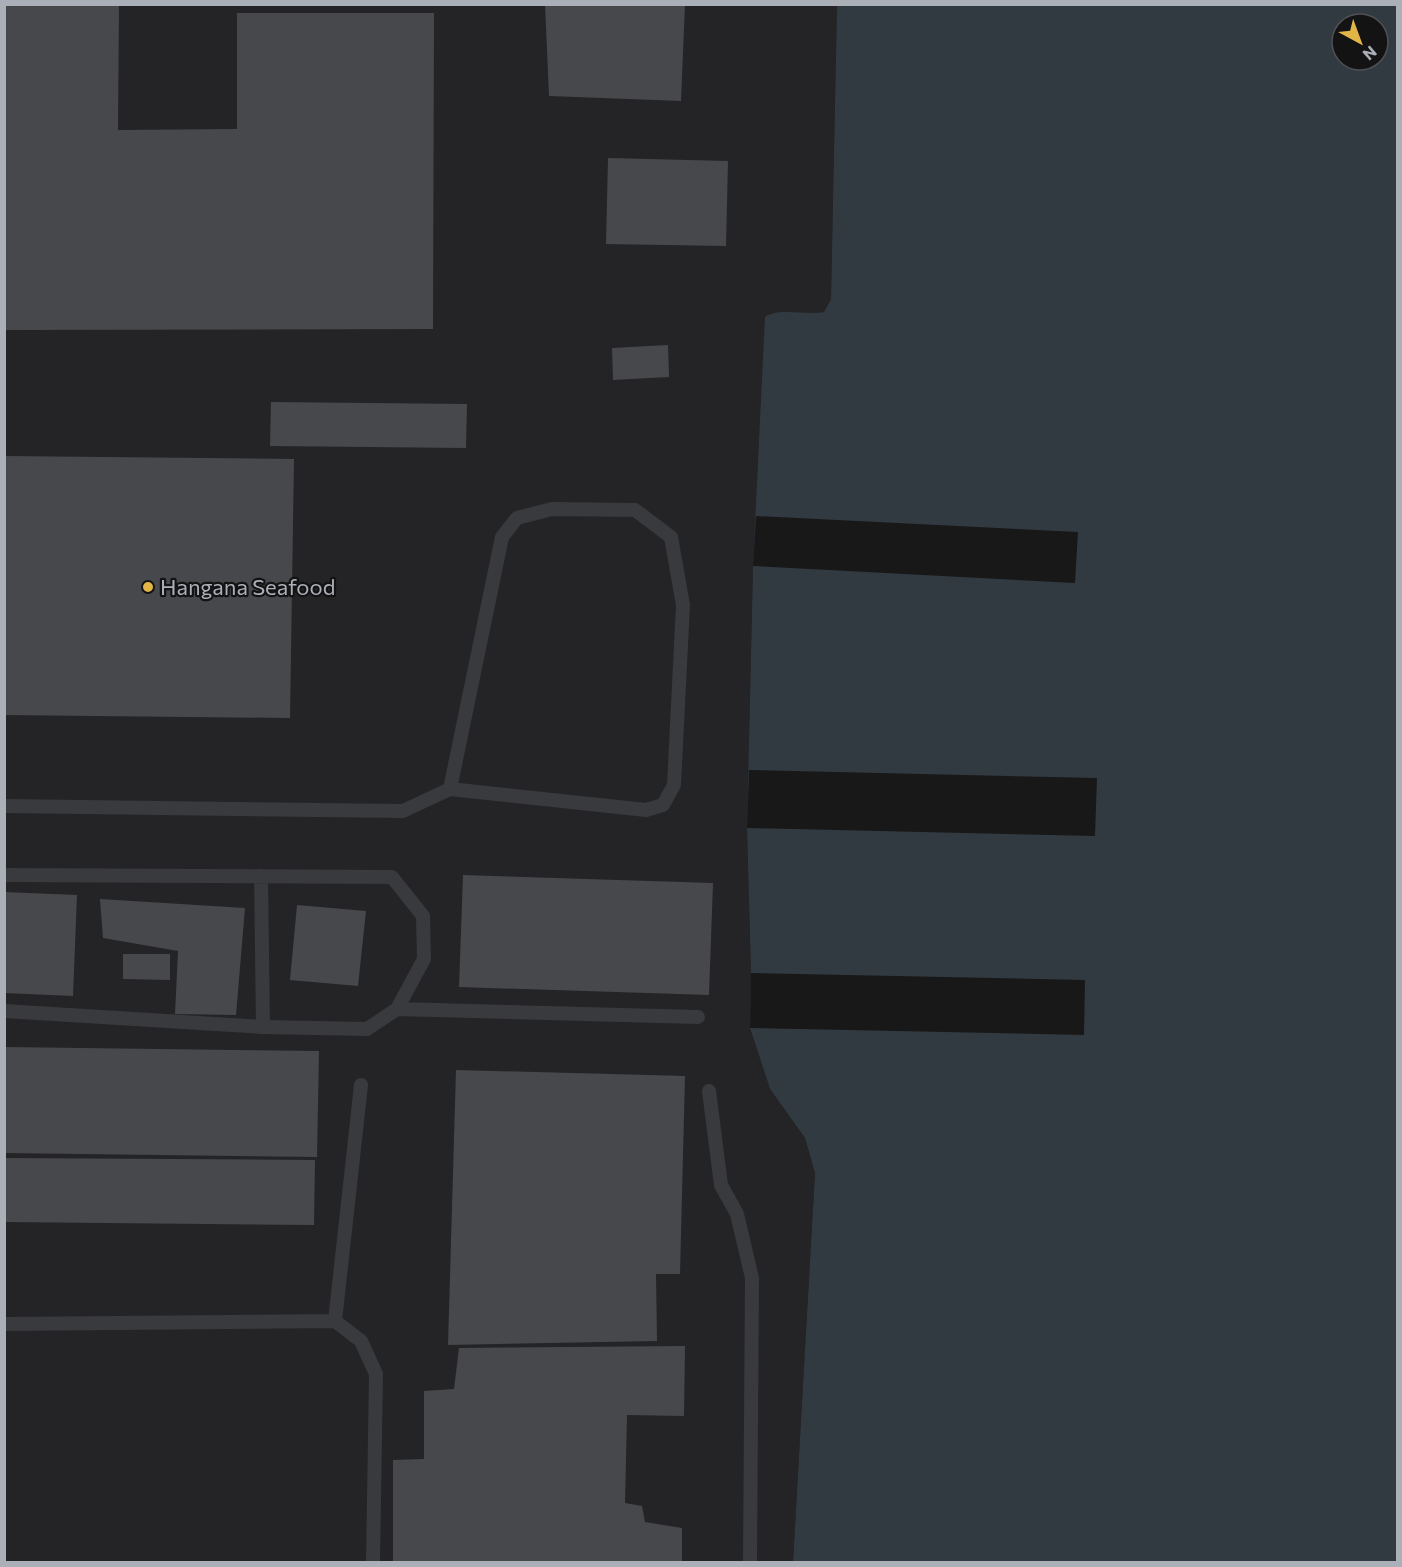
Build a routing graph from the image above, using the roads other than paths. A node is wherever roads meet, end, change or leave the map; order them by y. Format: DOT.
graph roads {
  1 [pos="450,789"];
  2 [pos="4,806"];
  3 [pos="4,875"];
  4 [pos="261,876"];
  5 [pos="397,1009"];
  6 [pos="4,1011"];
  7 [pos="698,1017"];
  8 [pos="263,1027"];
  9 [pos="361,1085"];
  10 [pos="709,1091"];
  11 [pos="334,1321"];
  12 [pos="4,1324"];
  13 [pos="373,1563"];
  14 [pos="750,1563"];
  1 -- 1 [label="lane"];
  1 -- 2 [label="lane"];
  3 -- 4 [label="lane"];
  4 -- 5 [label="lane"];
  4 -- 8 [label="lane"];
  5 -- 7 [label="lane"];
  5 -- 8 [label="lane"];
  6 -- 8 [label="lane"];
  9 -- 11 [label="lane"];
  10 -- 14 [label="lane"];
  11 -- 12 [label="lane"];
  11 -- 13 [label="lane"];
}
